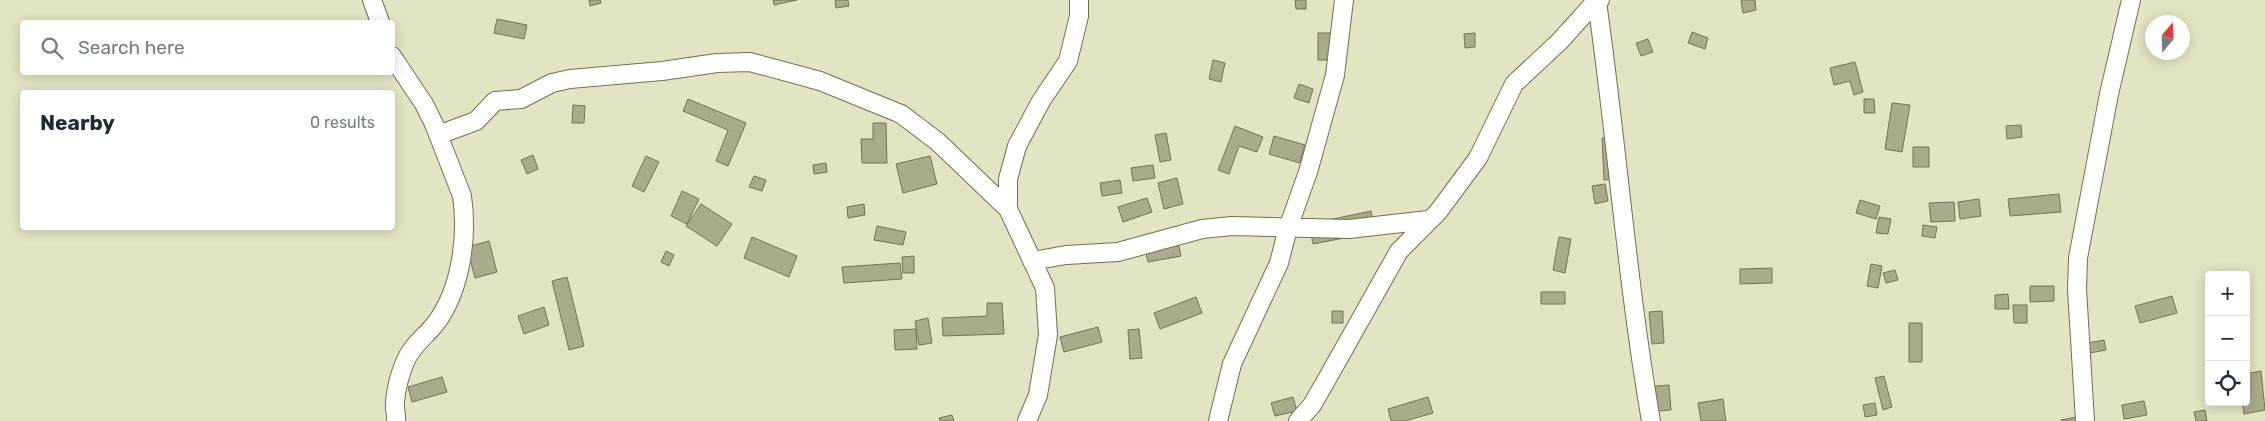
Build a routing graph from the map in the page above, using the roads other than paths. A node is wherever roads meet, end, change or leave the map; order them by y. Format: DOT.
graph roads {
  1 [pos="372,0"];
  2 [pos="1079,0"];
  3 [pos="1344,0"];
  4 [pos="2131,0"];
  5 [pos="1598,1"];
  6 [pos="379,20"];
  7 [pos="395,60"];
  8 [pos="438,135"];
  9 [pos="1008,209"];
  10 [pos="1428,220"];
  11 [pos="1288,228"];
  12 [pos="1032,261"];
  13 [pos="396,421"];
  14 [pos="1027,421"];
  15 [pos="1218,421"];
  16 [pos="1298,421"];
  17 [pos="1651,421"];
  18 [pos="2085,421"];
  1 -- 6 [label="street"];
  2 -- 9 [label="street"];
  3 -- 11 [label="street"];
  4 -- 18 [label="street"];
  5 -- 10 [label="street"];
  5 -- 17 [label="street"];
  7 -- 8 [label="street"];
  8 -- 9 [label="street"];
  8 -- 13 [label="street"];
  9 -- 12 [label="street"];
  10 -- 11 [label="street"];
  10 -- 16 [label="street"];
  11 -- 12 [label="street"];
  11 -- 15 [label="street"];
  12 -- 14 [label="street"];
}
